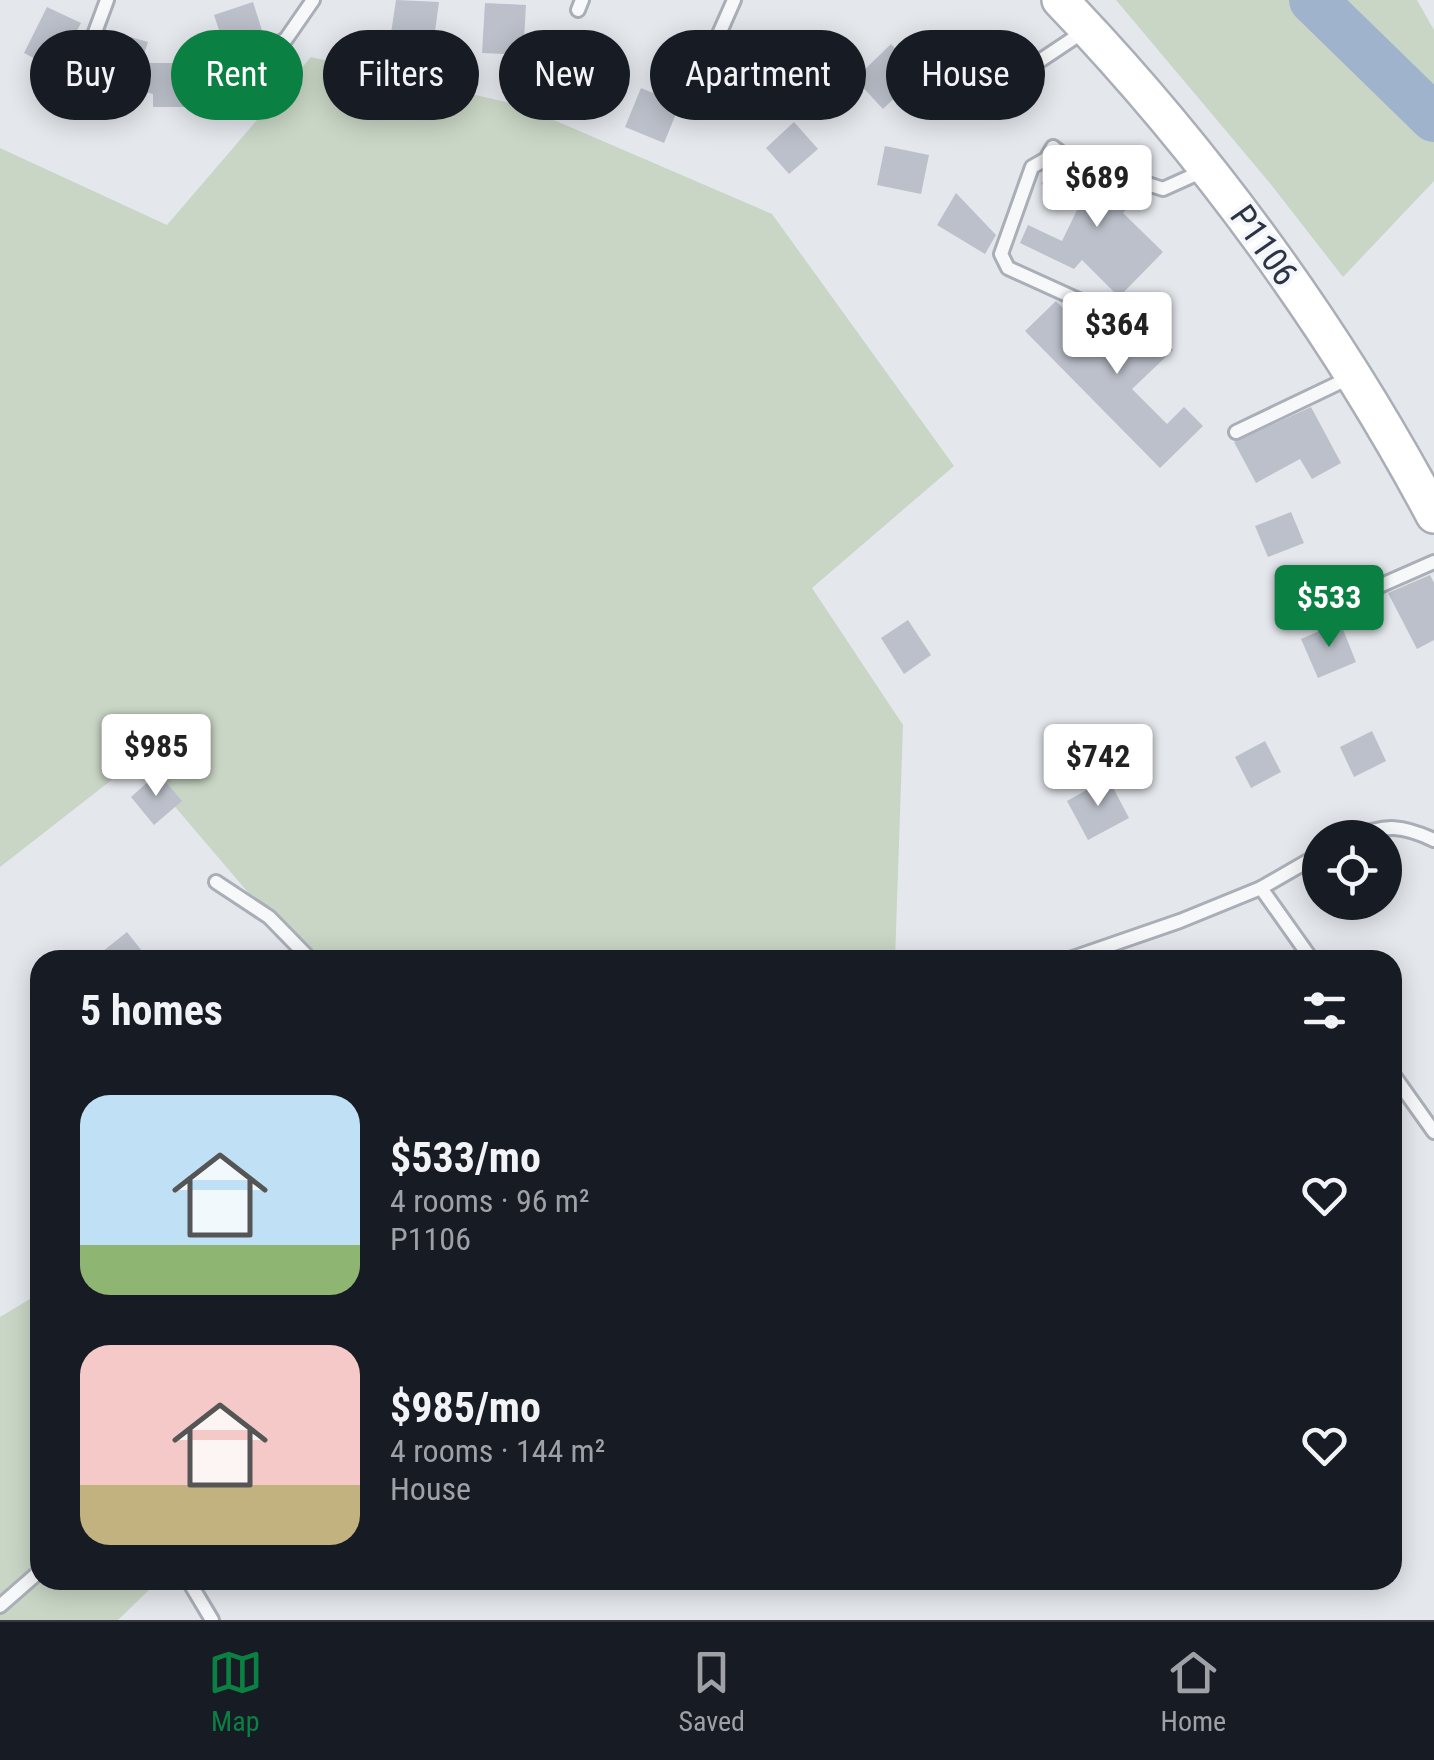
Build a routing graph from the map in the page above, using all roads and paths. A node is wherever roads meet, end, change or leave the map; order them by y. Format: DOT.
graph roads {
  1 [pos="107,0"];
  2 [pos="313,0"];
  3 [pos="734,0"];
  4 [pos="1060,0"];
  5 [pos="1088,29"];
  6 [pos="96,30"];
  7 [pos="292,30"];
  8 [pos="721,30"];
  9 [pos="1045,57"];
  10 [pos="1210,168"];
  11 [pos="1096,308"];
  12 [pos="1351,377"];
  13 [pos="1236,432"];
  14 [pos="1434,515"];
  15 [pos="1434,562"];
  16 [pos="1308,617"];
  17 [pos="1402,827"];
  18 [pos="1434,840"];
  19 [pos="1302,864"];
  20 [pos="216,882"];
  21 [pos="1260,888"];
  22 [pos="301,950"];
  23 [pos="1096,950"];
  24 [pos="1305,950"];
  25 [pos="1402,1087"];
  26 [pos="1434,1132"];
  27 [pos="30,1580"];
  28 [pos="194,1590"];
  29 [pos="0,1606"];
  30 [pos="212,1620"];
  1 -- 6 [label="lane"];
  2 -- 7 [label="lane"];
  3 -- 8 [label="lane"];
  4 -- 5 [label="main road, P1106"];
  5 -- 9 [label="lane"];
  5 -- 10 [label="main road, P1106"];
  10 -- 11 [label="lane"];
  10 -- 12 [label="main road, P1106"];
  12 -- 13 [label="lane"];
  12 -- 14 [label="main road, P1106"];
  15 -- 16 [label="lane"];
  17 -- 18 [label="lane"];
  19 -- 21 [label="lane"];
  20 -- 22 [label="lane"];
  21 -- 23 [label="lane"];
  21 -- 24 [label="lane"];
  25 -- 26 [label="lane"];
  27 -- 29 [label="lane"];
  28 -- 30 [label="lane"];
}
